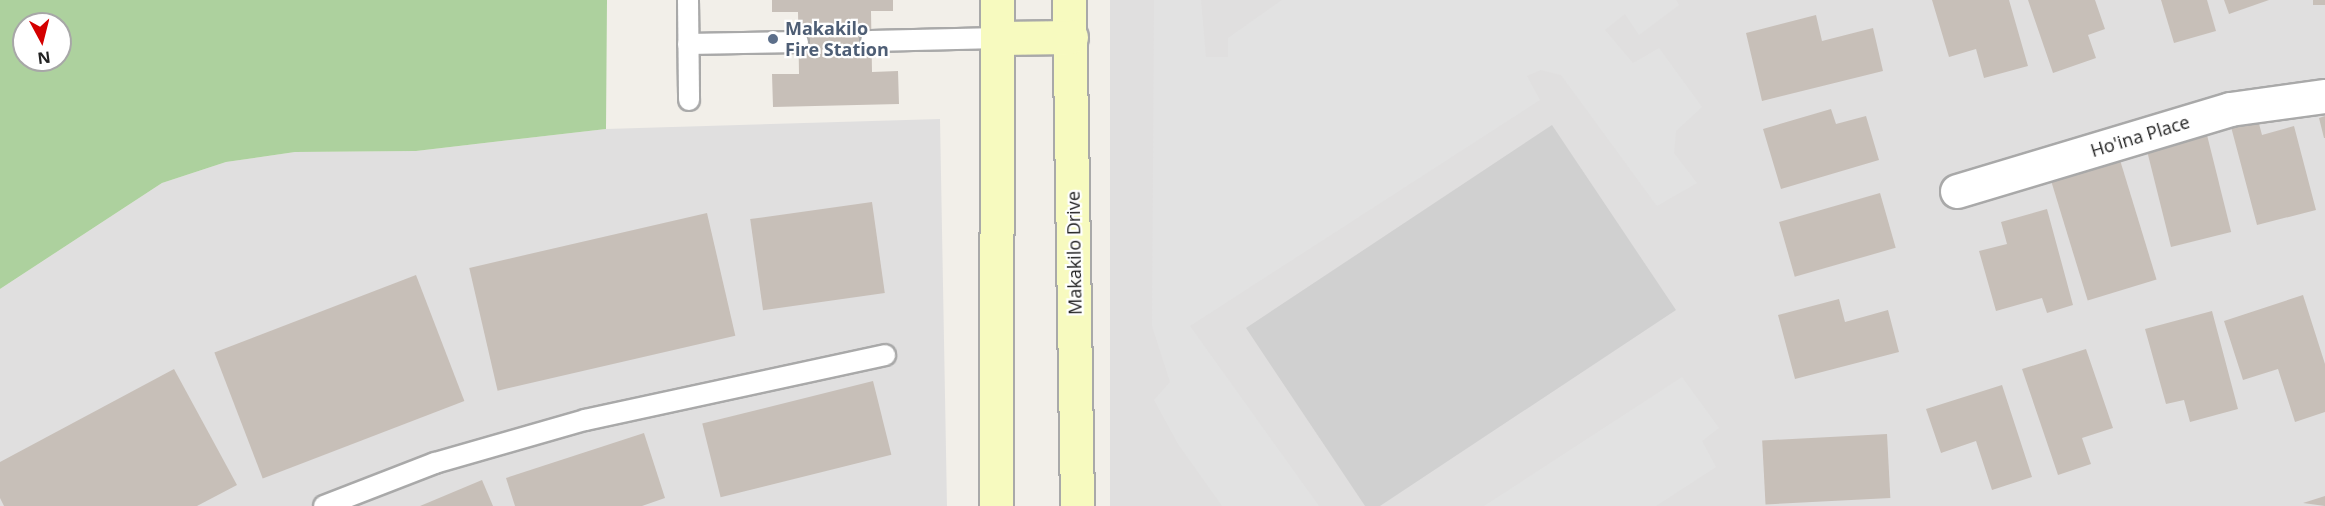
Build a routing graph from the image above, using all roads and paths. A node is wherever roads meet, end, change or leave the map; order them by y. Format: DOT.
graph roads {
  1 [pos="688,0"];
  2 [pos="997,0"];
  3 [pos="1069,0"];
  4 [pos="1071,37"];
  5 [pos="999,38"];
  6 [pos="871,41"];
  7 [pos="798,42"];
  8 [pos="688,44"];
  9 [pos="2325,96"];
  10 [pos="689,100"];
  11 [pos="1957,191"];
  12 [pos="885,355"];
  13 [pos="324,506"];
  14 [pos="996,506"];
  15 [pos="1077,506"];
  1 -- 8 [label="lane"];
  2 -- 5 [label="main road"];
  3 -- 4 [label="main road, Makakilo Drive"];
  4 -- 5 [label="main road"];
  4 -- 15 [label="main road, Makakilo Drive"];
  5 -- 6 [label="lane"];
  5 -- 14 [label="main road"];
  7 -- 8 [label="lane"];
  8 -- 10 [label="lane"];
  9 -- 11 [label="street, Ho'ina Place"];
  12 -- 13 [label="lane"];
}
